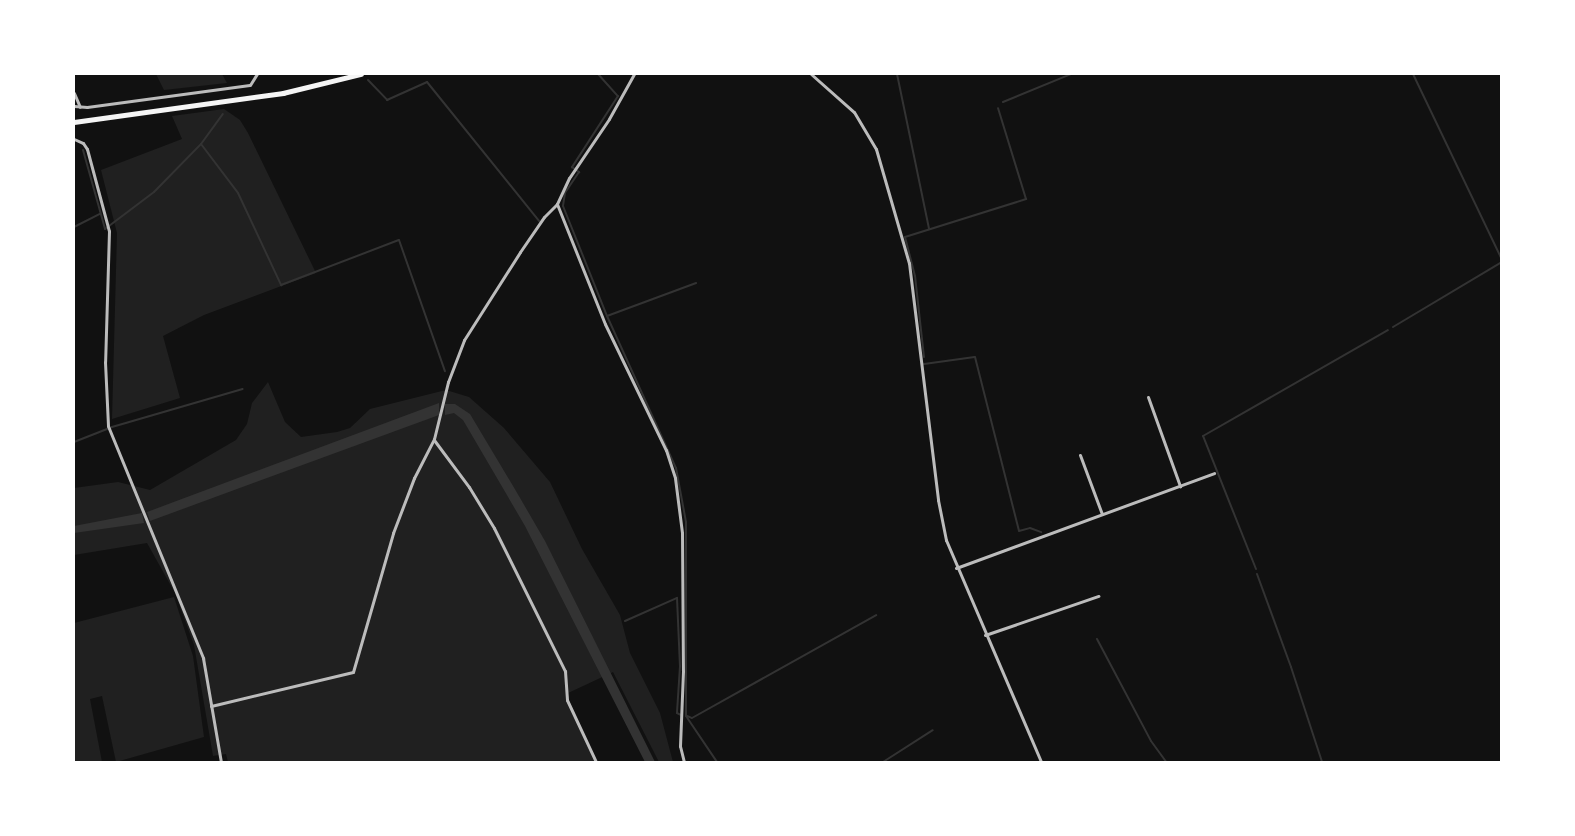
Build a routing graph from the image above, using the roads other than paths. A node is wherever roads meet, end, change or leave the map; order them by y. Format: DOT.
graph roads {
  1 [pos="257,74"];
  2 [pos="361,74"];
  3 [pos="634,74"];
  4 [pos="811,74"];
  5 [pos="74,93"];
  6 [pos="74,106"];
  7 [pos="80,107"];
  8 [pos="74,122"];
  9 [pos="74,139"];
  10 [pos="557,204"];
  11 [pos="1148,397"];
  12 [pos="434,439"];
  13 [pos="1080,455"];
  14 [pos="1214,473"];
  15 [pos="1180,486"];
  16 [pos="1102,514"];
  17 [pos="956,568"];
  18 [pos="1098,596"];
  19 [pos="985,635"];
  20 [pos="211,706"];
  21 [pos="221,762"];
  22 [pos="597,762"];
  23 [pos="684,762"];
  24 [pos="1041,762"];
  1 -- 7 [label="street"];
  2 -- 8 [label="main road"];
  3 -- 10 [label="street"];
  4 -- 17 [label="street"];
  5 -- 7 [label="street"];
  6 -- 7 [label="street"];
  9 -- 20 [label="street"];
  10 -- 12 [label="street"];
  10 -- 23 [label="street"];
  11 -- 15 [label="street"];
  12 -- 20 [label="street"];
  12 -- 22 [label="street"];
  13 -- 16 [label="street"];
  14 -- 15 [label="street"];
  15 -- 16 [label="street"];
  16 -- 17 [label="street"];
  17 -- 19 [label="street"];
  18 -- 19 [label="street"];
  19 -- 24 [label="street"];
  20 -- 21 [label="street"];
}
